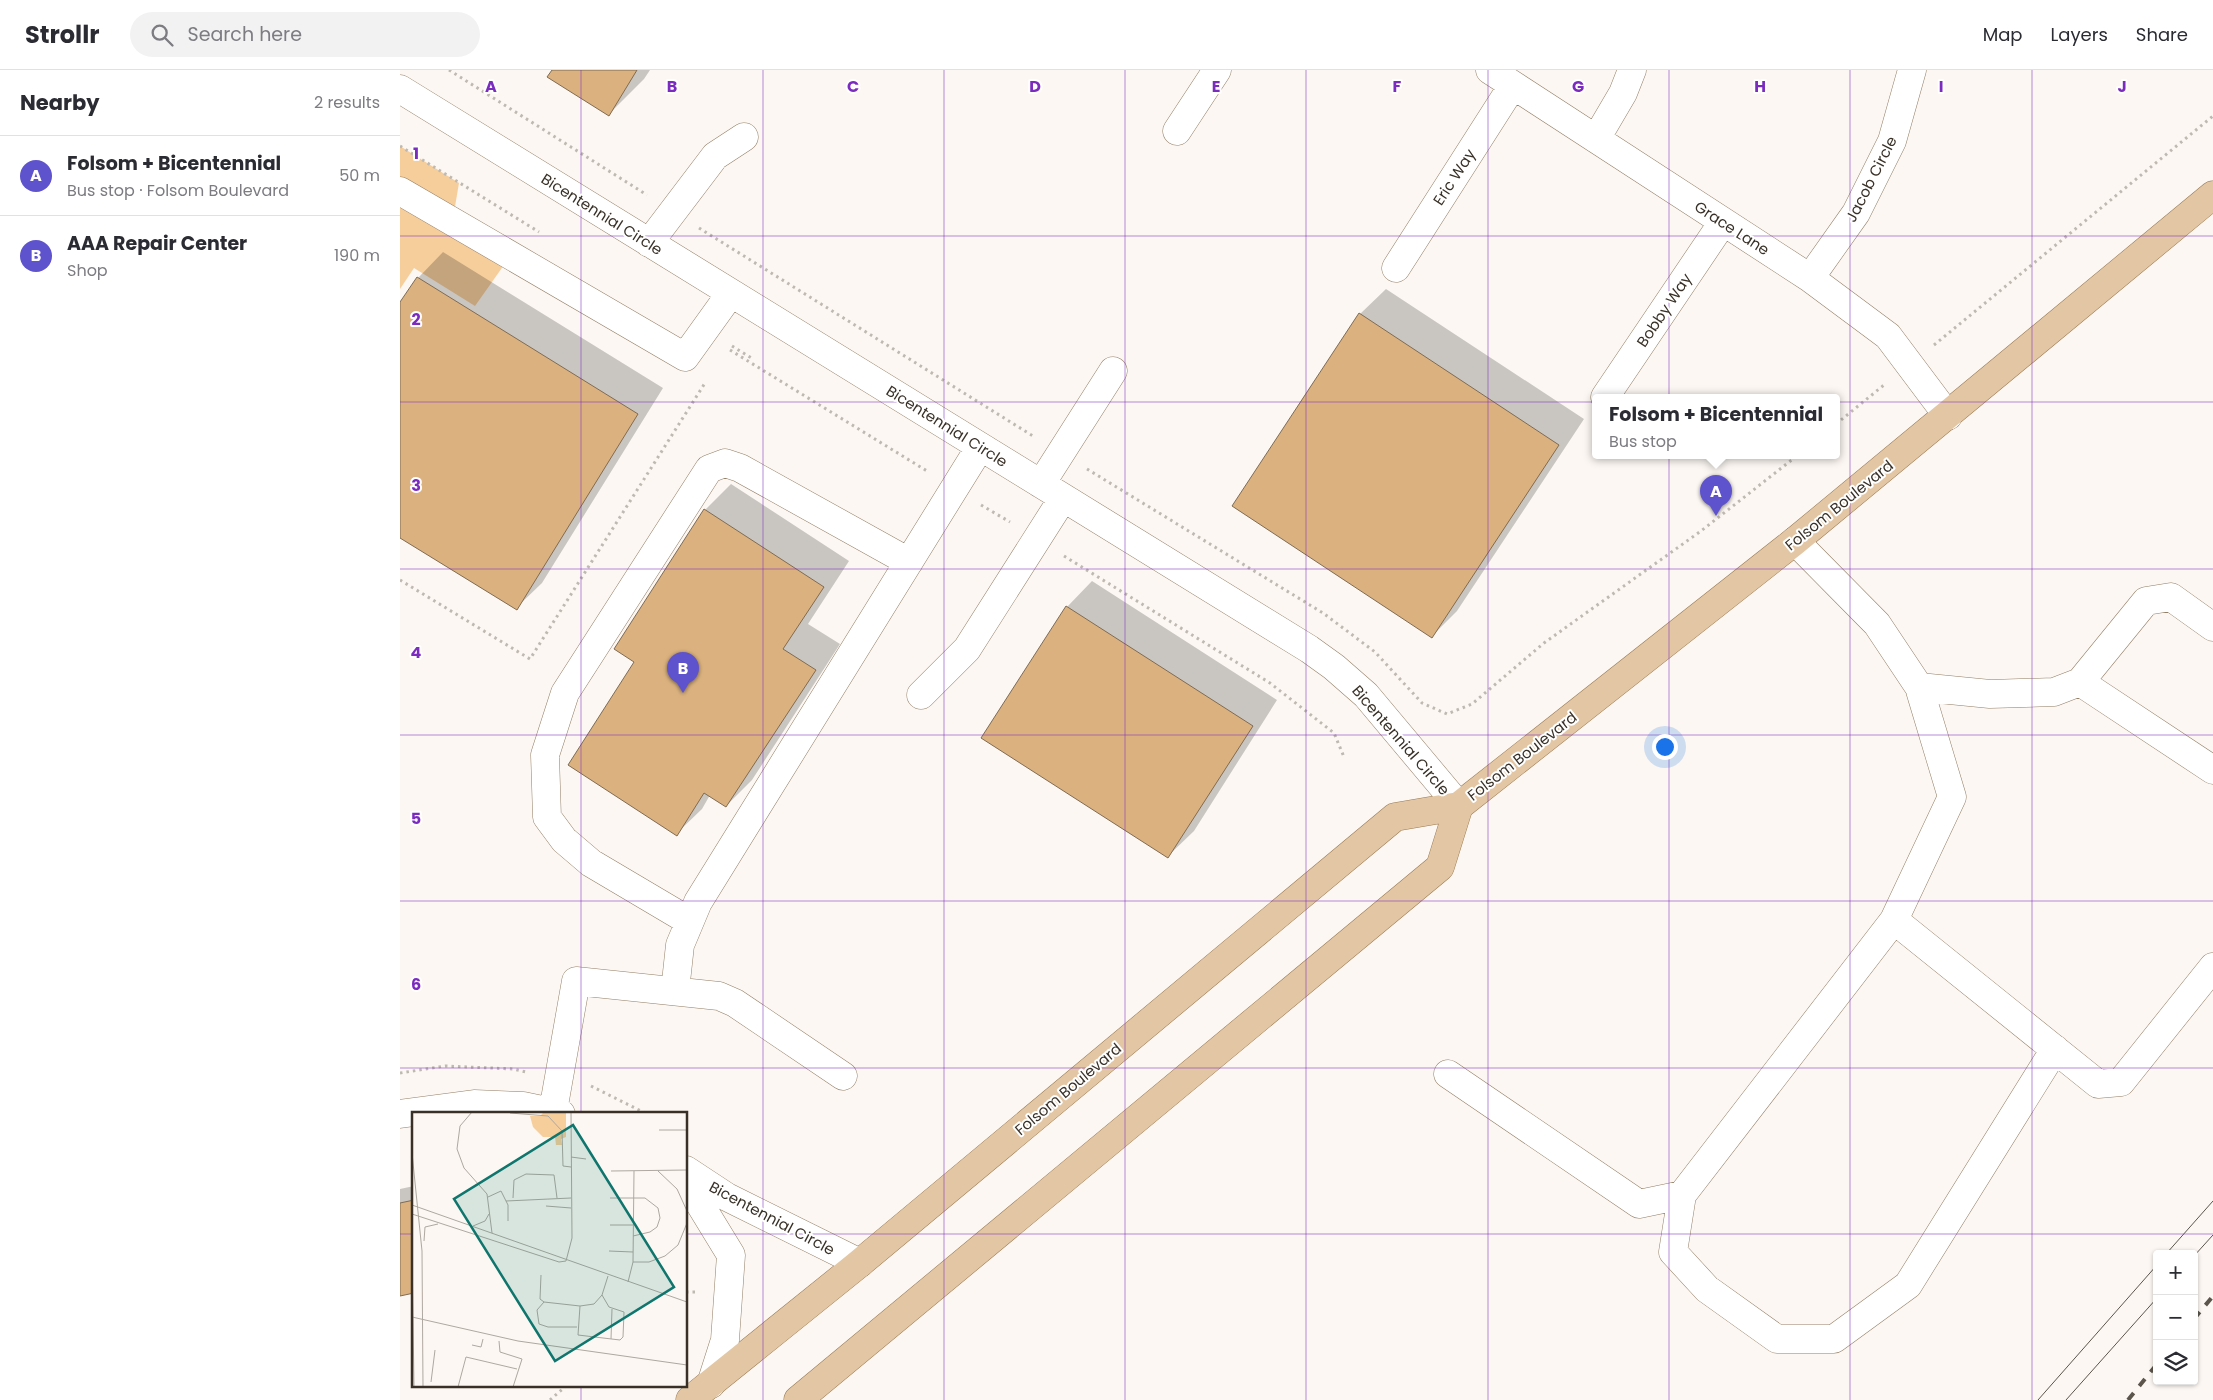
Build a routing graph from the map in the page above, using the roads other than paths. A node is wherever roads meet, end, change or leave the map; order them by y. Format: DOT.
graph roads {
  1 [pos="1217,70"];
  2 [pos="1490,70"];
  3 [pos="1632,70"];
  4 [pos="1912,70"];
  5 [pos="1513,86"];
  6 [pos="400,89"];
  7 [pos="1177,131"];
  8 [pos="744,137"];
  9 [pos="1596,139"];
  10 [pos="400,191"];
  11 [pos="2213,195"];
  12 [pos="1723,222"];
  13 [pos="650,243"];
  14 [pos="1396,268"];
  15 [pos="1810,278"];
  16 [pos="731,293"];
  17 [pos="1113,372"];
  18 [pos="1607,394"];
  19 [pos="1948,416"];
  20 [pos="980,447"];
  21 [pos="1041,484"];
  22 [pos="1064,498"];
  23 [pos="1795,541"];
  24 [pos="909,562"];
  25 [pos="2213,627"];
  26 [pos="2080,682"];
  27 [pos="1919,687"];
  28 [pos="920,695"];
  29 [pos="2213,770"];
  30 [pos="1459,806"];
  31 [pos="1894,920"];
  32 [pos="690,921"];
  33 [pos="2213,967"];
  34 [pos="675,991"];
  35 [pos="2055,1049"];
  36 [pos="1448,1074"];
  37 [pos="843,1076"];
  38 [pos="415,1112"];
  39 [pos="552,1112"];
  40 [pos="557,1112"];
  41 [pos="688,1171"];
  42 [pos="688,1190"];
  43 [pos="1682,1195"];
  44 [pos="860,1263"];
  45 [pos="700,1392"];
  46 [pos="798,1400"];
  1 -- 7 [label="street"];
  2 -- 5 [label="street, Grace Lane"];
  3 -- 9 [label="street"];
  4 -- 15 [label="street, Jacob Circle"];
  5 -- 9 [label="street, Grace Lane"];
  5 -- 14 [label="street, Eric Way"];
  6 -- 13 [label="street, Bicentennial Circle"];
  8 -- 13 [label="street"];
  9 -- 12 [label="street, Grace Lane"];
  10 -- 16 [label="street"];
  11 -- 19 [label="main road, Folsom Boulevard"];
  12 -- 15 [label="street, Grace Lane"];
  12 -- 18 [label="street, Bobby Way"];
  13 -- 16 [label="street, Bicentennial Circle"];
  15 -- 19 [label="street, Grace Lane"];
  16 -- 20 [label="street, Bicentennial Circle"];
  17 -- 21 [label="street"];
  19 -- 23 [label="main road, Folsom Boulevard"];
  20 -- 21 [label="street, Bicentennial Circle"];
  20 -- 24 [label="street"];
  21 -- 22 [label="street, Bicentennial Circle"];
  22 -- 28 [label="street"];
  22 -- 30 [label="street, Bicentennial Circle"];
  23 -- 27 [label="street"];
  23 -- 30 [label="main road, Folsom Boulevard"];
  24 -- 32 [label="street"];
  24 -- 32 [label="street"];
  25 -- 26 [label="street"];
  26 -- 27 [label="street"];
  26 -- 29 [label="street"];
  27 -- 31 [label="street"];
  30 -- 44 [label="main road, Folsom Boulevard"];
  30 -- 46 [label="main road, Folsom Boulevard"];
  31 -- 35 [label="street"];
  31 -- 43 [label="street"];
  32 -- 34 [label="street"];
  33 -- 35 [label="street"];
  34 -- 37 [label="street"];
  34 -- 40 [label="street"];
  35 -- 43 [label="street"];
  36 -- 43 [label="street"];
  38 -- 39 [label="street"];
  41 -- 44 [label="street, Bicentennial Circle"];
  42 -- 45 [label="street"];
  44 -- 45 [label="main road, Folsom Boulevard"];
}
